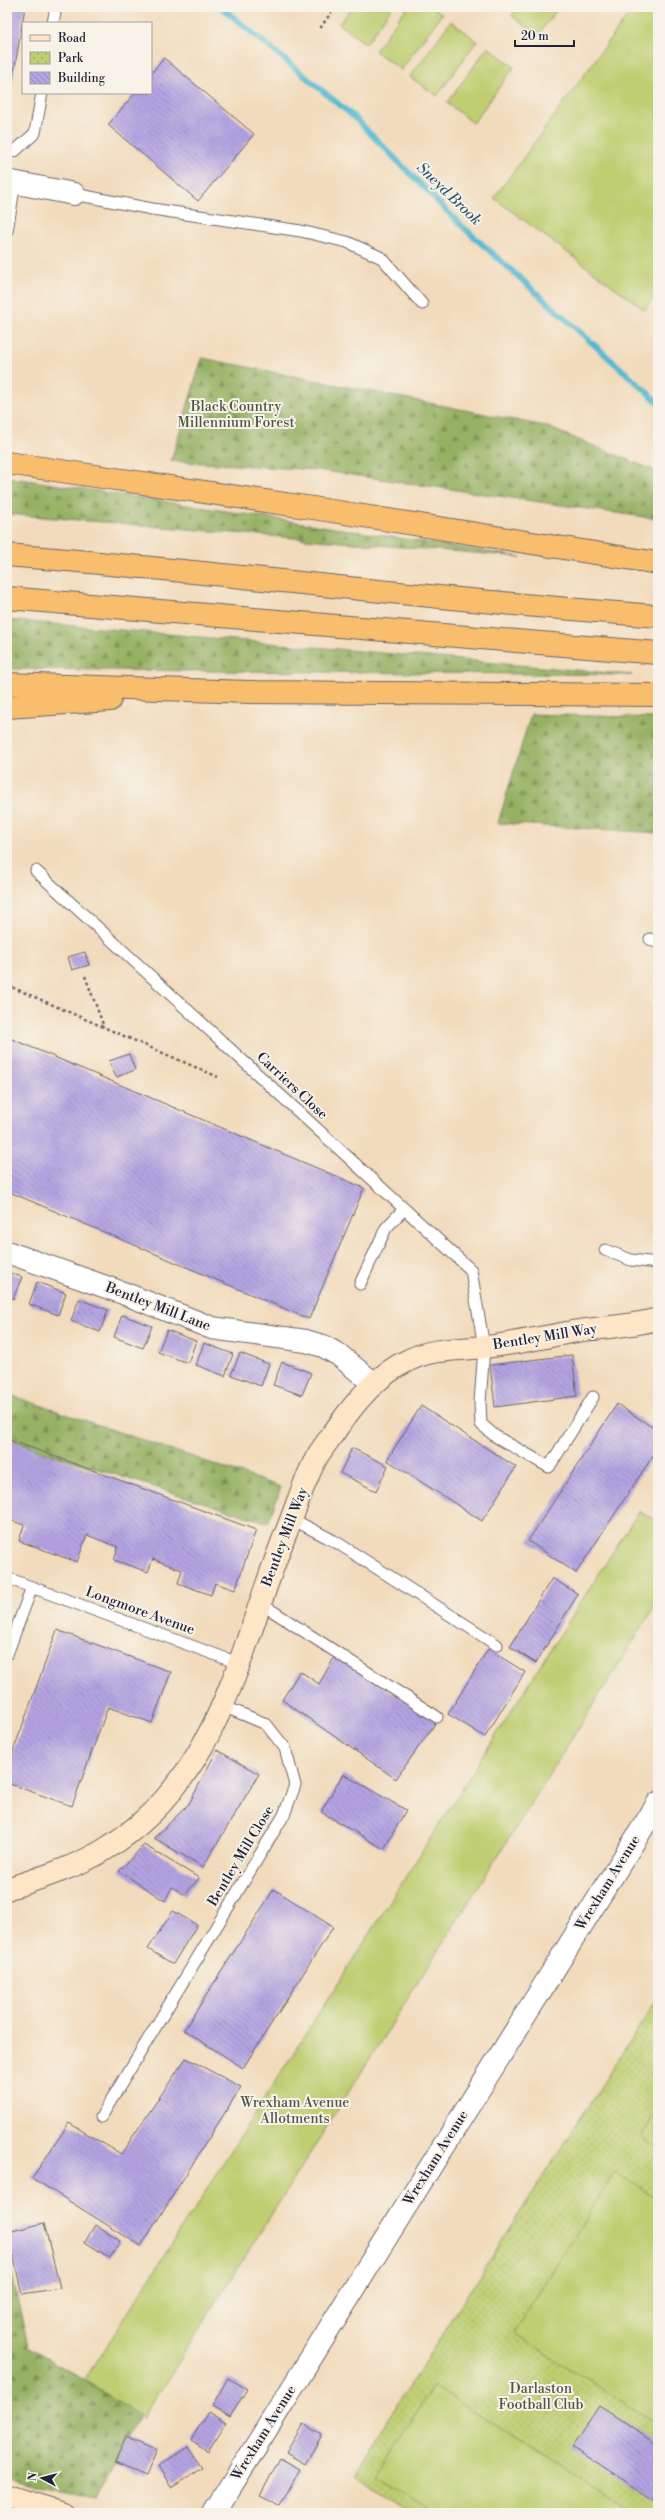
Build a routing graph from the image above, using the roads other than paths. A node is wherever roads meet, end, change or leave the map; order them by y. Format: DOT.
graph roads {
  1 [pos="56,7"];
  2 [pos="53,22"];
  3 [pos="42,94"];
  4 [pos="7,153"];
  5 [pos="11,182"];
  6 [pos="74,194"];
  7 [pos="7,231"];
  8 [pos="422,304"];
  9 [pos="7,463"];
  10 [pos="7,555"];
  11 [pos="658,563"];
  12 [pos="7,598"];
  13 [pos="658,616"];
  14 [pos="658,653"];
  15 [pos="7,684"];
  16 [pos="249,692"];
  17 [pos="658,695"];
  18 [pos="7,706"];
  19 [pos="36,871"];
  20 [pos="404,1209"];
  21 [pos="605,1250"];
  22 [pos="7,1252"];
  23 [pos="658,1263"];
  24 [pos="360,1284"];
  25 [pos="655,1320"];
  26 [pos="484,1347"];
  27 [pos="373,1383"];
  28 [pos="593,1397"];
  29 [pos="292,1519"];
  30 [pos="7,1578"];
  31 [pos="32,1587"];
  32 [pos="260,1603"];
  33 [pos="497,1645"];
  34 [pos="7,1654"];
  35 [pos="238,1663"];
  36 [pos="223,1706"];
  37 [pos="437,1717"];
  38 [pos="658,1803"];
  39 [pos="7,1889"];
  40 [pos="101,2116"];
  41 [pos="7,2496"];
  42 [pos="63,2513"];
  43 [pos="214,2513"];
  1 -- 2 [label="lane"];
  3 -- 4 [label="lane"];
  5 -- 6 [label="street"];
  5 -- 7 [label="lane"];
  6 -- 8 [label="lane"];
  9 -- 11 [label="highway"];
  10 -- 13 [label="highway"];
  12 -- 14 [label="highway"];
  15 -- 16 [label="highway"];
  16 -- 17 [label="highway"];
  16 -- 18 [label="highway"];
  19 -- 20 [label="lane, Carriers Close"];
  20 -- 24 [label="lane"];
  20 -- 26 [label="lane, Carriers Close"];
  21 -- 23 [label="lane"];
  22 -- 27 [label="street, Bentley Mill Lane"];
  25 -- 26 [label="street, Bentley Mill Way"];
  26 -- 27 [label="street, Bentley Mill Way"];
  26 -- 28 [label="lane, Carriers Close"];
  27 -- 29 [label="street, Bentley Mill Way"];
  29 -- 32 [label="street, Bentley Mill Way"];
  29 -- 33 [label="lane"];
  30 -- 31 [label="lane, Longmore Avenue"];
  31 -- 34 [label="lane"];
  31 -- 35 [label="lane, Longmore Avenue"];
  32 -- 35 [label="street, Bentley Mill Way"];
  32 -- 37 [label="lane"];
  35 -- 36 [label="street, Bentley Mill Way"];
  36 -- 39 [label="street, Bentley Mill Way"];
  36 -- 40 [label="lane, Bentley Mill Close"];
  38 -- 43 [label="street, Wrexham Avenue"];
  41 -- 42 [label="street"];
}
